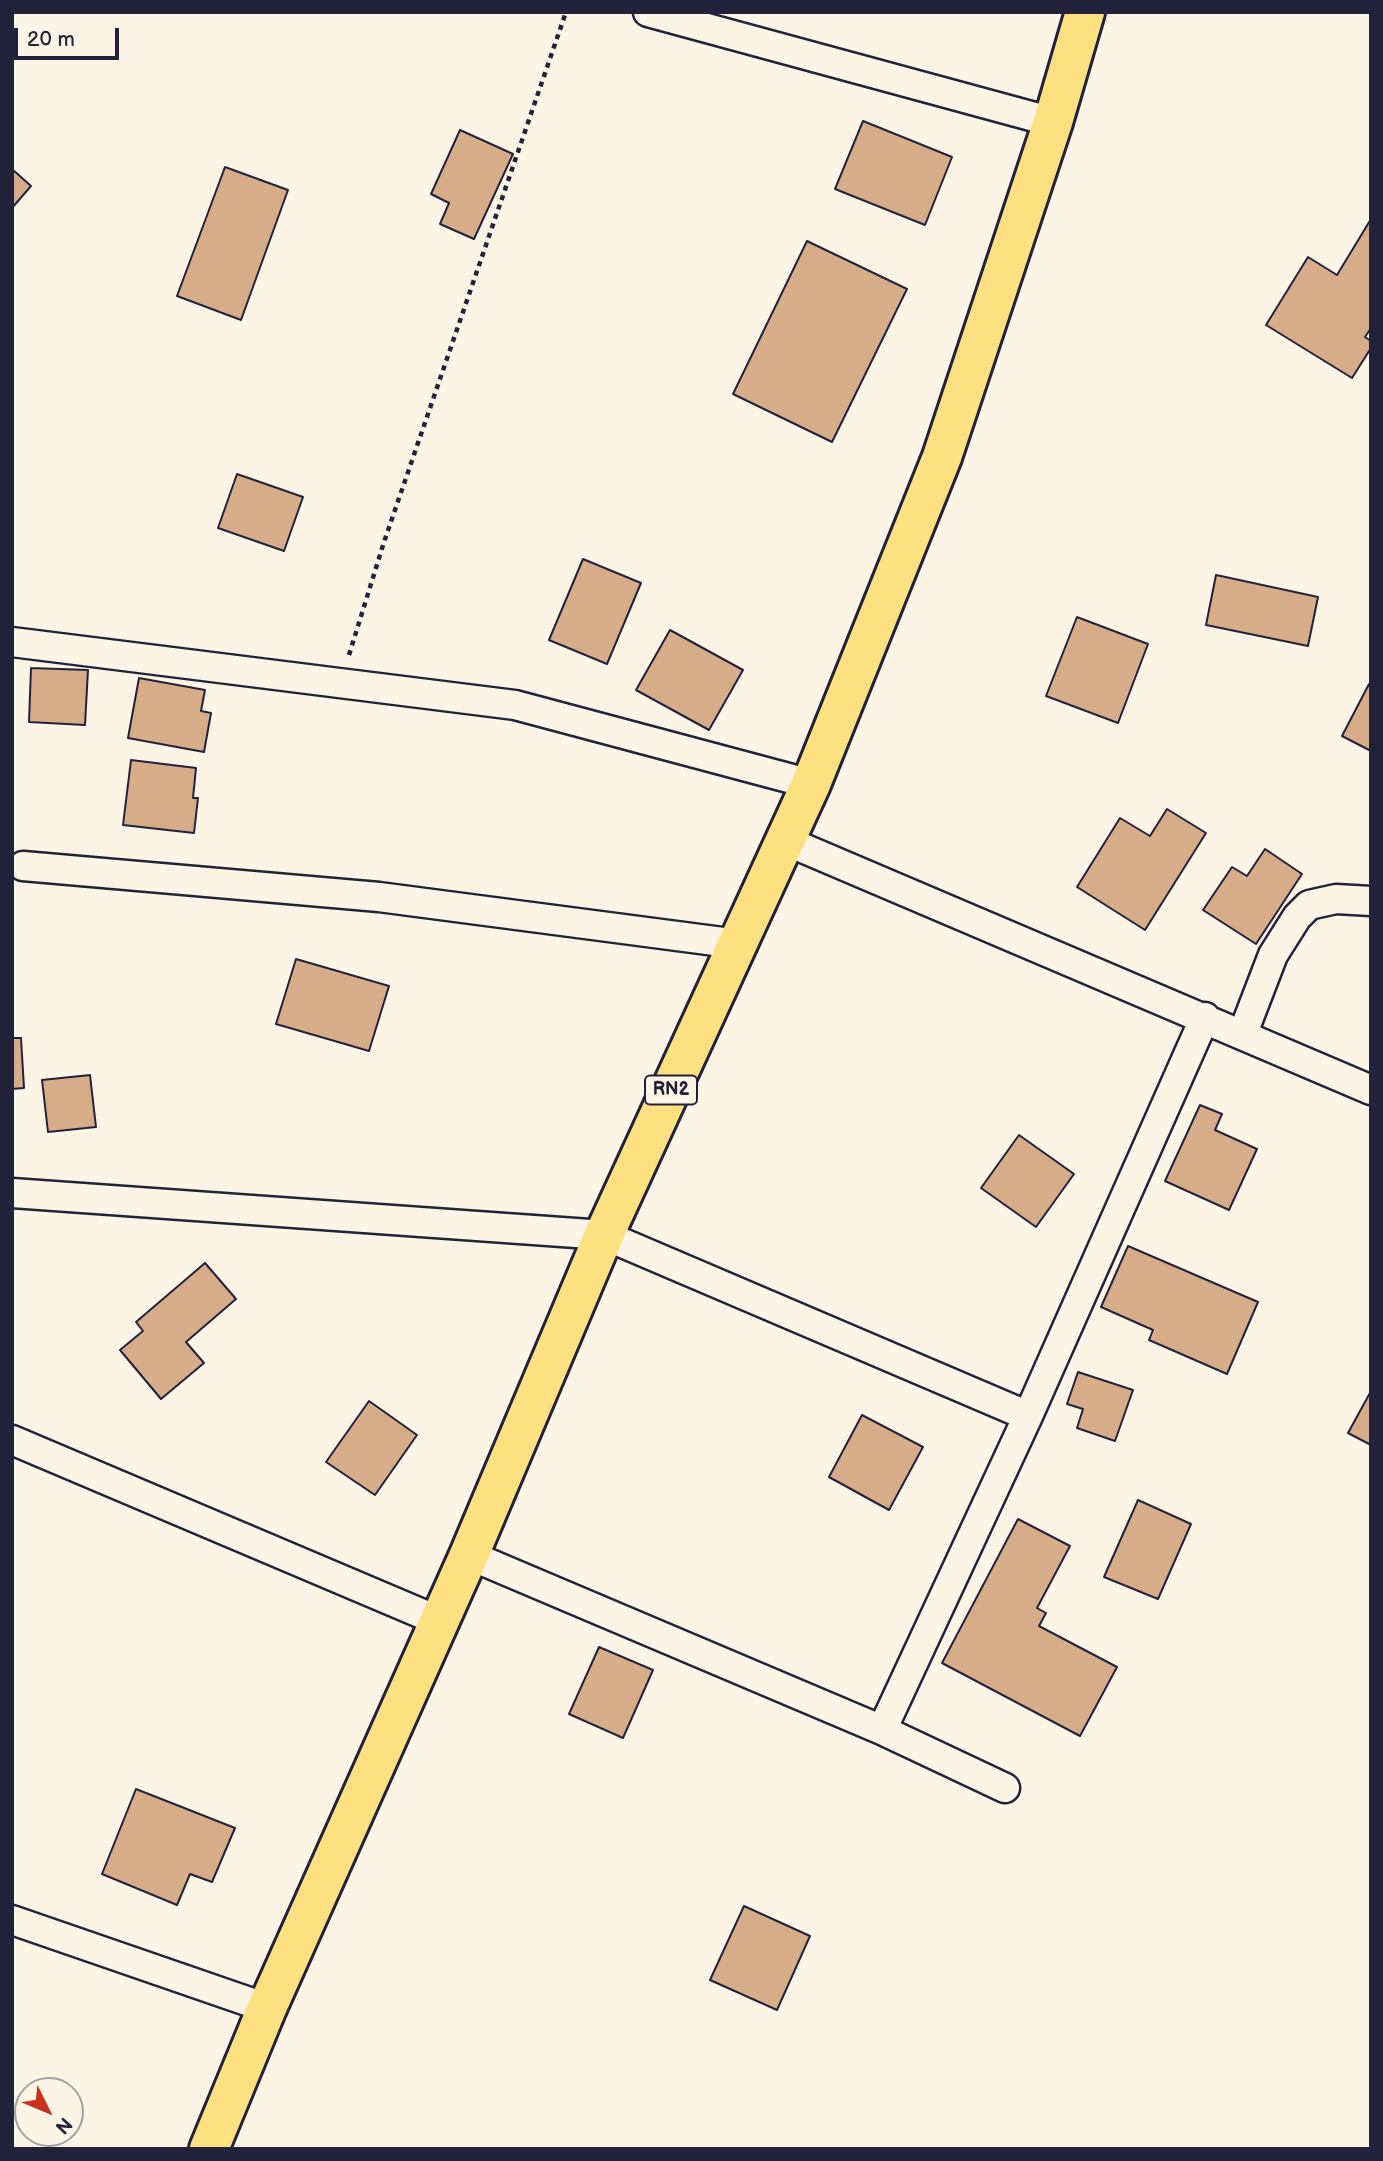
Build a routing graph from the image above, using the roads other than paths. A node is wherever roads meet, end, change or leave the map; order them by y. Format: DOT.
graph roads {
  1 [pos="649,12"];
  2 [pos="1085,12"];
  3 [pos="1053,122"];
  4 [pos="12,642"];
  5 [pos="811,784"];
  6 [pos="784,840"];
  7 [pos="23,866"];
  8 [pos="1371,901"];
  9 [pos="738,944"];
  10 [pos="1205,1017"];
  11 [pos="1243,1033"];
  12 [pos="1371,1090"];
  13 [pos="12,1193"];
  14 [pos="604,1235"];
  15 [pos="1028,1416"];
  16 [pos="12,1440"];
  17 [pos="469,1555"];
  18 [pos="439,1621"];
  19 [pos="882,1730"];
  20 [pos="1005,1788"];
  21 [pos="12,1920"];
  22 [pos="267,2008"];
  23 [pos="209,2149"];
  1 -- 3 [label="street"];
  2 -- 3 [label="main road, RN2"];
  3 -- 5 [label="main road, RN2"];
  4 -- 5 [label="street"];
  5 -- 6 [label="main road, RN2"];
  6 -- 9 [label="main road, RN2"];
  6 -- 10 [label="street"];
  7 -- 9 [label="street"];
  8 -- 11 [label="street"];
  9 -- 14 [label="main road, RN2"];
  10 -- 11 [label="street"];
  10 -- 15 [label="street"];
  11 -- 12 [label="street"];
  13 -- 14 [label="street"];
  14 -- 15 [label="street"];
  14 -- 17 [label="main road, RN2"];
  15 -- 19 [label="street"];
  16 -- 18 [label="street"];
  17 -- 18 [label="main road, RN2"];
  17 -- 19 [label="street"];
  18 -- 22 [label="main road, RN2"];
  19 -- 20 [label="street"];
  21 -- 22 [label="street"];
  22 -- 23 [label="main road, RN2"];
}
